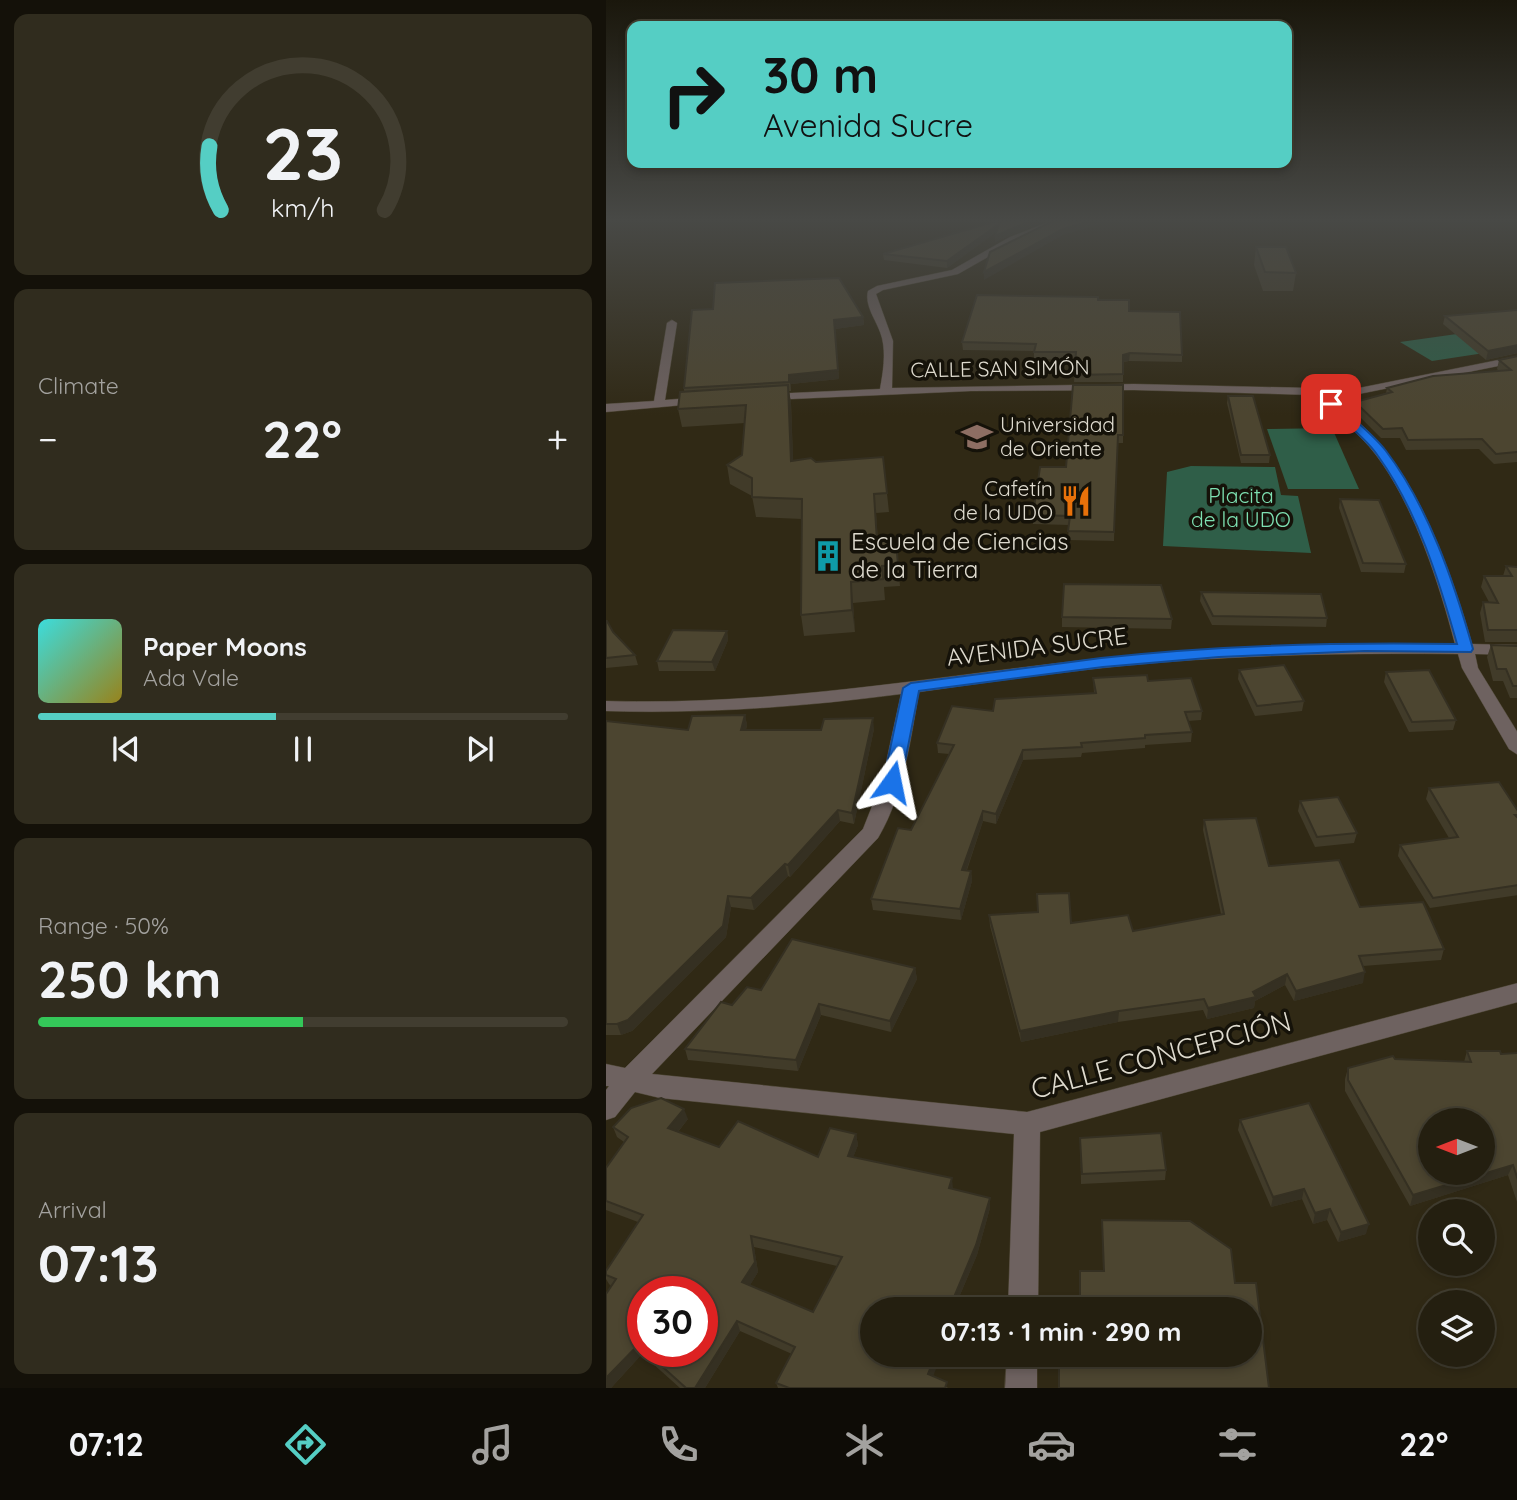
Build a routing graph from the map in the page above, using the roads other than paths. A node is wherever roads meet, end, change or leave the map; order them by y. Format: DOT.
graph roads {
  1 [pos="898,286"];
  2 [pos="672,323"];
  3 [pos="1518,359"];
  4 [pos="886,390"];
  5 [pos="1316,391"];
  6 [pos="751,398"];
  7 [pos="712,401"];
  8 [pos="659,404"];
  9 [pos="606,408"];
  10 [pos="1466,649"];
  11 [pos="1518,650"];
  12 [pos="911,688"];
  13 [pos="606,706"];
  14 [pos="1518,749"];
  15 [pos="1518,992"];
  16 [pos="618,1078"];
  17 [pos="606,1109"];
  18 [pos="1027,1124"];
  19 [pos="1023,1297"];
  20 [pos="1022,1367"];
  21 [pos="1021,1388"];
  1 -- 4 [label="street"];
  2 -- 8 [label="street"];
  3 -- 5 [label="street, CALLE SAN SIMÓN"];
  4 -- 5 [label="street, CALLE SAN SIMÓN"];
  4 -- 6 [label="street, CALLE SAN SIMÓN"];
  5 -- 10 [label="street"];
  7 -- 8 [label="street"];
  8 -- 9 [label="street"];
  10 -- 11 [label="street, AVENIDA SUCRE"];
  10 -- 12 [label="street, AVENIDA SUCRE"];
  10 -- 14 [label="street"];
  12 -- 13 [label="street, AVENIDA SUCRE"];
  12 -- 16 [label="street"];
  15 -- 18 [label="street, CALLE CONCEPCIÓN"];
  16 -- 17 [label="street"];
  16 -- 18 [label="street, CALLE CONCEPCIÓN"];
  18 -- 19 [label="street"];
  20 -- 21 [label="street"];
}
